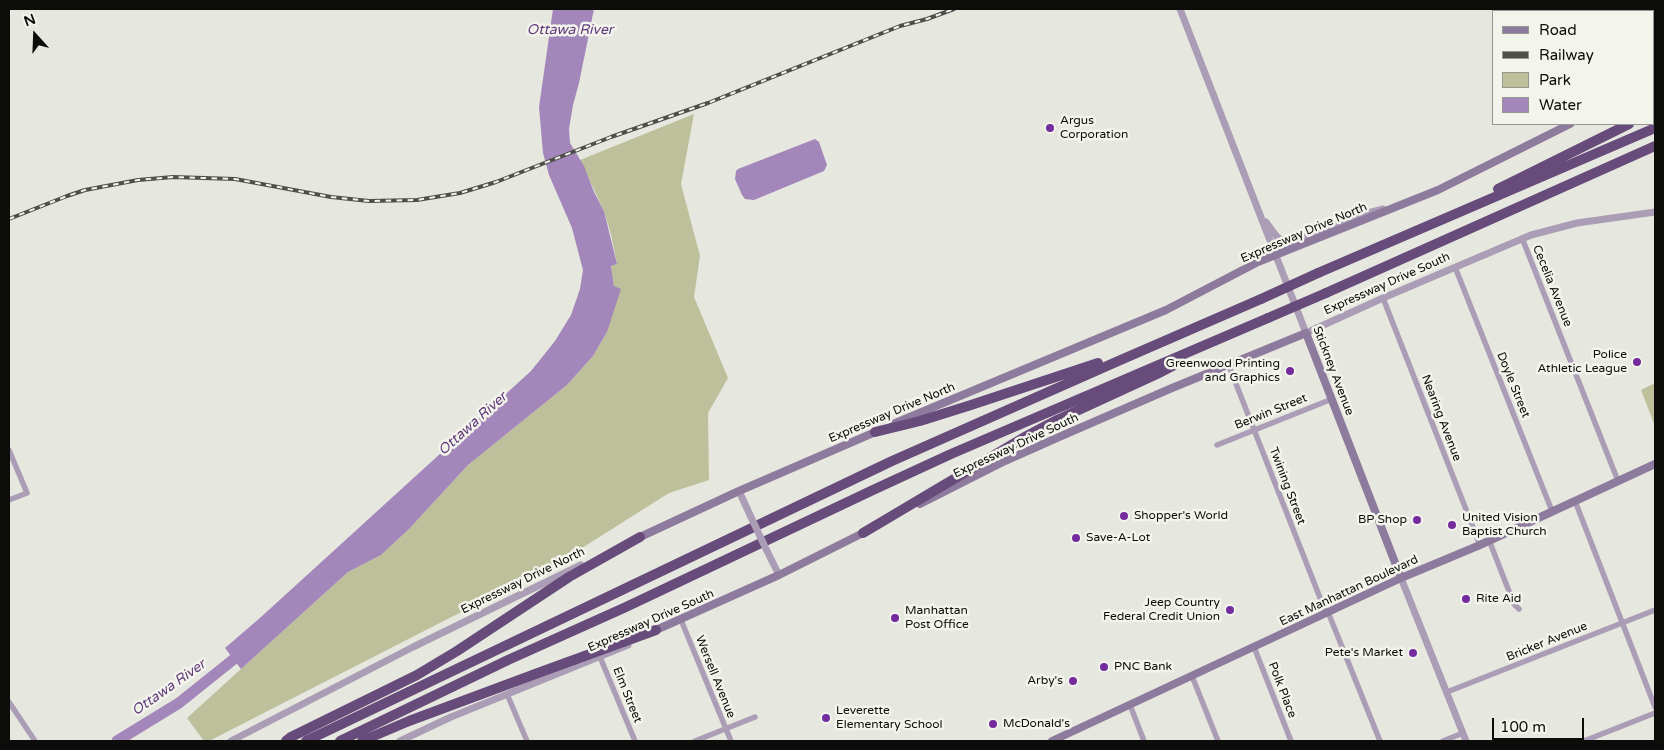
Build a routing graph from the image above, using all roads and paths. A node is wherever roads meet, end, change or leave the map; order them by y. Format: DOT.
graph roads {
  1 [pos="1180,9"];
  2 [pos="1568,125"];
  3 [pos="1628,125"];
  4 [pos="1655,128"];
  5 [pos="1655,146"];
  6 [pos="1410,202"];
  7 [pos="1655,212"];
  8 [pos="1261,214"];
  9 [pos="1404,237"];
  10 [pos="1522,238"];
  11 [pos="1277,256"];
  12 [pos="1455,267"];
  13 [pos="1383,298"];
  14 [pos="1268,318"];
  15 [pos="1306,333"];
  16 [pos="1149,347"];
  17 [pos="1228,366"];
  18 [pos="1332,398"];
  19 [pos="1254,430"];
  20 [pos="875,432"];
  21 [pos="1217,445"];
  22 [pos="9,450"];
  23 [pos="1655,464"];
  24 [pos="1618,481"];
  25 [pos="739,491"];
  26 [pos="9,500"];
  27 [pos="1574,501"];
  28 [pos="1552,511"];
  29 [pos="863,533"];
  30 [pos="640,537"];
  31 [pos="1490,540"];
  32 [pos="1480,545"];
  33 [pos="779,575"];
  34 [pos="1402,578"];
  35 [pos="1519,609"];
  36 [pos="1655,610"];
  37 [pos="1327,613"];
  38 [pos="681,620"];
  39 [pos="1622,623"];
  40 [pos="656,630"];
  41 [pos="1254,647"];
  42 [pos="600,657"];
  43 [pos="1192,676"];
  44 [pos="1446,692"];
  45 [pos="507,694"];
  46 [pos="9,702"];
  47 [pos="1130,705"];
  48 [pos="1655,707"];
  49 [pos="1655,713"];
  50 [pos="755,717"];
  51 [pos="726,729"];
  52 [pos="1463,734"];
  53 [pos="1066,738"];
  54 [pos="36,741"];
  55 [pos="231,741"];
  56 [pos="286,741"];
  57 [pos="306,741"];
  58 [pos="340,741"];
  59 [pos="362,741"];
  60 [pos="400,741"];
  61 [pos="527,741"];
  62 [pos="635,741"];
  63 [pos="695,741"];
  64 [pos="731,741"];
  65 [pos="1052,741"];
  66 [pos="1144,741"];
  67 [pos="1218,741"];
  68 [pos="1291,741"];
  69 [pos="1380,741"];
  70 [pos="1443,741"];
  71 [pos="1466,741"];
  72 [pos="1584,741"];
  1 -- 8 [label="street, Stickney Avenue"];
  2 -- 6 [label="main road, Expressway Drive North"];
  3 -- 9 [label="highway"];
  4 -- 9 [label="highway"];
  5 -- 14 [label="highway, bridge"];
  6 -- 8 [label="street"];
  6 -- 11 [label="main road, Expressway Drive North"];
  7 -- 10 [label="street, Expressway Drive South"];
  8 -- 11 [label="street, Stickney Avenue"];
  9 -- 16 [label="highway, bridge"];
  10 -- 12 [label="street, Expressway Drive South"];
  10 -- 24 [label="street, Cecelia Avenue"];
  11 -- 15 [label="street, Stickney Avenue"];
  11 -- 20 [label="main road, Expressway Drive North"];
  12 -- 13 [label="street, Expressway Drive South"];
  12 -- 28 [label="street, Doyle Street"];
  13 -- 15 [label="street, Expressway Drive South"];
  13 -- 32 [label="street, Nearing Avenue"];
  14 -- 29 [label="highway"];
  14 -- 58 [label="highway"];
  15 -- 17 [label="main road, Expressway Drive South"];
  15 -- 18 [label="main road, Stickney Avenue"];
  16 -- 20 [label="highway"];
  16 -- 57 [label="highway"];
  17 -- 19 [label="street, Twining Street"];
  17 -- 29 [label="main road, Expressway Drive South"];
  18 -- 19 [label="street, Berwin Street"];
  18 -- 34 [label="main road, Stickney Avenue"];
  19 -- 21 [label="street, Berwin Street"];
  19 -- 37 [label="street, Twining Street"];
  20 -- 25 [label="main road, Expressway Drive North"];
  22 -- 26 [label="street"];
  23 -- 24 [label="main road, East Manhattan Boulevard"];
  24 -- 27 [label="main road, East Manhattan Boulevard"];
  25 -- 30 [label="main road, Expressway Drive North"];
  25 -- 33 [label="street, bridge"];
  27 -- 28 [label="main road, East Manhattan Boulevard"];
  27 -- 39 [label="street"];
  28 -- 31 [label="main road, East Manhattan Boulevard"];
  29 -- 33 [label="main road, Expressway Drive South"];
  30 -- 55 [label="street, Expressway Drive North"];
  30 -- 56 [label="highway"];
  31 -- 32 [label="main road, East Manhattan Boulevard"];
  31 -- 35 [label="street"];
  32 -- 34 [label="main road, East Manhattan Boulevard"];
  33 -- 38 [label="main road, Expressway Drive South"];
  34 -- 37 [label="main road, East Manhattan Boulevard"];
  34 -- 44 [label="street, Stickney Avenue"];
  36 -- 39 [label="street, Bricker Avenue"];
  37 -- 41 [label="main road, East Manhattan Boulevard"];
  37 -- 69 [label="street, Twining Street"];
  38 -- 40 [label="main road, Expressway Drive South"];
  38 -- 51 [label="street, Wersell Avenue"];
  39 -- 44 [label="street, Bricker Avenue"];
  39 -- 48 [label="street"];
  40 -- 42 [label="street, Expressway Drive South"];
  40 -- 59 [label="highway"];
  41 -- 43 [label="main road, East Manhattan Boulevard"];
  41 -- 68 [label="street, Polk Place"];
  42 -- 45 [label="street, Expressway Drive South"];
  42 -- 62 [label="street, Elm Street"];
  43 -- 47 [label="main road, East Manhattan Boulevard"];
  43 -- 67 [label="street"];
  44 -- 52 [label="street, Stickney Avenue"];
  45 -- 60 [label="street, Expressway Drive South"];
  45 -- 61 [label="street"];
  46 -- 54 [label="street"];
  47 -- 53 [label="main road, East Manhattan Boulevard"];
  47 -- 66 [label="street"];
  49 -- 72 [label="street"];
  50 -- 51 [label="street"];
  51 -- 63 [label="street"];
  51 -- 64 [label="street, Wersell Avenue"];
  52 -- 70 [label="street"];
  52 -- 71 [label="street, Stickney Avenue"];
  53 -- 65 [label="main road, East Manhattan Boulevard"];
}
